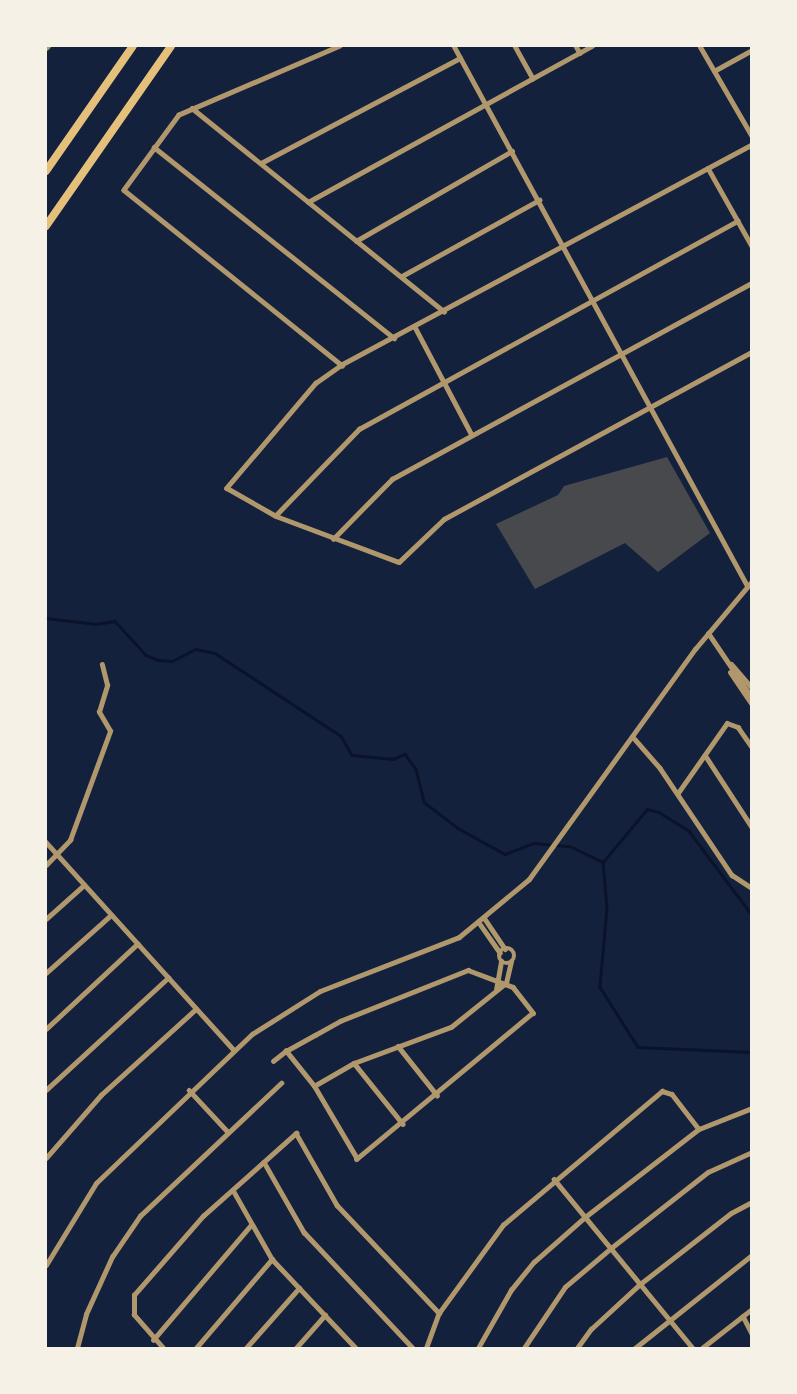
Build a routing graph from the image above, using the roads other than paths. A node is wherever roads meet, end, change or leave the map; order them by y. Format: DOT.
graph roads {
  1 [pos="133,46"];
  2 [pos="171,46"];
  3 [pos="340,46"];
  4 [pos="454,46"];
  5 [pos="515,46"];
  6 [pos="576,46"];
  7 [pos="592,46"];
  8 [pos="700,46"];
  9 [pos="751,50"];
  10 [pos="580,53"];
  11 [pos="460,58"];
  12 [pos="715,71"];
  13 [pos="533,78"];
  14 [pos="486,103"];
  15 [pos="192,108"];
  16 [pos="751,136"];
  17 [pos="751,145"];
  18 [pos="154,147"];
  19 [pos="512,152"];
  20 [pos="261,163"];
  21 [pos="708,168"];
  22 [pos="46,171"];
  23 [pos="538,200"];
  24 [pos="309,202"];
  25 [pos="738,221"];
  26 [pos="46,226"];
  27 [pos="356,242"];
  28 [pos="751,246"];
  29 [pos="564,247"];
  30 [pos="402,276"];
  31 [pos="751,283"];
  32 [pos="593,299"];
  33 [pos="444,311"];
  34 [pos="415,327"];
  35 [pos="394,338"];
  36 [pos="751,352"];
  37 [pos="621,354"];
  38 [pos="342,365"];
  39 [pos="444,382"];
  40 [pos="650,407"];
  41 [pos="472,436"];
  42 [pos="275,516"];
  43 [pos="333,539"];
  44 [pos="749,583"];
  45 [pos="708,633"];
  46 [pos="725,659"];
  47 [pos="102,665"];
  48 [pos="751,688"];
  49 [pos="751,698"];
  50 [pos="751,705"];
  51 [pos="633,737"];
  52 [pos="751,747"];
  53 [pos="705,755"];
  54 [pos="678,793"];
  55 [pos="751,827"];
  56 [pos="46,842"];
  57 [pos="57,855"];
  58 [pos="46,865"];
  59 [pos="84,885"];
  60 [pos="751,888"];
  61 [pos="111,915"];
  62 [pos="46,919"];
  63 [pos="485,919"];
  64 [pos="480,924"];
  65 [pos="137,944"];
  66 [pos="505,948"];
  67 [pos="500,953"];
  68 [pos="501,961"];
  69 [pos="511,962"];
  70 [pos="46,973"];
  71 [pos="167,978"];
  72 [pos="497,980"];
  73 [pos="506,983"];
  74 [pos="496,991"];
  75 [pos="197,1009"];
  76 [pos="46,1029"];
  77 [pos="398,1046"];
  78 [pos="234,1049"];
  79 [pos="286,1051"];
  80 [pos="273,1061"];
  81 [pos="354,1063"];
  82 [pos="281,1083"];
  83 [pos="314,1086"];
  84 [pos="46,1090"];
  85 [pos="189,1090"];
  86 [pos="437,1095"];
  87 [pos="751,1108"];
  88 [pos="402,1124"];
  89 [pos="699,1129"];
  90 [pos="228,1132"];
  91 [pos="46,1145"];
  92 [pos="52,1150"];
  93 [pos="751,1152"];
  94 [pos="46,1158"];
  95 [pos="264,1162"];
  96 [pos="554,1179"];
  97 [pos="232,1190"];
  98 [pos="751,1202"];
  99 [pos="585,1217"];
  100 [pos="251,1225"];
  101 [pos="611,1248"];
  102 [pos="751,1255"];
  103 [pos="272,1259"];
  104 [pos="46,1265"];
  105 [pos="640,1284"];
  106 [pos="299,1288"];
  107 [pos="751,1309"];
  108 [pos="439,1312"];
  109 [pos="325,1315"];
  110 [pos="743,1315"];
  111 [pos="671,1321"];
  112 [pos="751,1334"];
  113 [pos="153,1340"];
  114 [pos="352,1347"];
  115 [pos="78,1349"];
  116 [pos="163,1349"];
  117 [pos="195,1349"];
  118 [pos="246,1349"];
  119 [pos="296,1349"];
  120 [pos="413,1349"];
  121 [pos="426,1349"];
  122 [pos="478,1349"];
  123 [pos="524,1349"];
  124 [pos="577,1349"];
  125 [pos="635,1349"];
  126 [pos="693,1349"];
  127 [pos="702,1349"];
  1 -- 22 [label="highway"];
  2 -- 26 [label="highway"];
  3 -- 15 [label="street"];
  4 -- 11 [label="street"];
  5 -- 13 [label="street"];
  6 -- 10 [label="street"];
  7 -- 10 [label="street"];
  8 -- 12 [label="street"];
  9 -- 12 [label="street"];
  10 -- 13 [label="street"];
  11 -- 14 [label="street"];
  11 -- 20 [label="street"];
  12 -- 16 [label="street"];
  13 -- 14 [label="street"];
  14 -- 19 [label="street"];
  14 -- 24 [label="street"];
  15 -- 18 [label="street"];
  15 -- 20 [label="street"];
  17 -- 21 [label="street"];
  18 -- 35 [label="street"];
  18 -- 38 [label="street"];
  19 -- 23 [label="street"];
  19 -- 27 [label="street"];
  20 -- 24 [label="street"];
  21 -- 25 [label="street"];
  21 -- 29 [label="street"];
  23 -- 29 [label="street"];
  23 -- 30 [label="street"];
  24 -- 27 [label="street"];
  25 -- 28 [label="street"];
  25 -- 32 [label="street"];
  27 -- 30 [label="street"];
  29 -- 32 [label="street"];
  29 -- 33 [label="street"];
  30 -- 33 [label="street"];
  31 -- 37 [label="street"];
  32 -- 37 [label="street"];
  32 -- 39 [label="street"];
  33 -- 34 [label="street"];
  34 -- 35 [label="street"];
  34 -- 39 [label="street"];
  35 -- 38 [label="street"];
  36 -- 40 [label="street"];
  37 -- 40 [label="street"];
  37 -- 41 [label="street"];
  38 -- 42 [label="street"];
  39 -- 41 [label="street"];
  39 -- 42 [label="street"];
  40 -- 43 [label="street"];
  40 -- 44 [label="street"];
  41 -- 43 [label="street"];
  42 -- 43 [label="street"];
  44 -- 45 [label="street"];
  45 -- 46 [label="street"];
  45 -- 51 [label="street"];
  46 -- 48 [label="street"];
  46 -- 49 [label="street"];
  46 -- 50 [label="street"];
  47 -- 57 [label="street"];
  51 -- 54 [label="street"];
  51 -- 63 [label="street"];
  52 -- 53 [label="street"];
  53 -- 54 [label="street"];
  53 -- 55 [label="street"];
  54 -- 60 [label="street"];
  56 -- 57 [label="street"];
  57 -- 58 [label="street"];
  57 -- 59 [label="street"];
  59 -- 61 [label="street"];
  59 -- 62 [label="street"];
  61 -- 65 [label="street"];
  61 -- 70 [label="street"];
  63 -- 64 [label="street"];
  63 -- 66 [label="street"];
  64 -- 67 [label="street"];
  64 -- 78 [label="street"];
  65 -- 71 [label="street"];
  65 -- 76 [label="street"];
  66 -- 67 [label="street"];
  66 -- 69 [label="street"];
  67 -- 68 [label="street"];
  68 -- 69 [label="street"];
  68 -- 72 [label="street"];
  69 -- 73 [label="street"];
  71 -- 75 [label="street"];
  71 -- 84 [label="street"];
  72 -- 73 [label="street"];
  72 -- 74 [label="street"];
  72 -- 79 [label="street"];
  73 -- 74 [label="street"];
  73 -- 86 [label="street"];
  74 -- 77 [label="street"];
  75 -- 78 [label="street"];
  75 -- 92 [label="street"];
  77 -- 81 [label="street"];
  77 -- 86 [label="street"];
  78 -- 85 [label="street"];
  79 -- 80 [label="street"];
  79 -- 83 [label="street"];
  81 -- 83 [label="street"];
  81 -- 88 [label="street"];
  82 -- 90 [label="street"];
  83 -- 88 [label="street"];
  85 -- 90 [label="street"];
  85 -- 104 [label="street"];
  86 -- 88 [label="street"];
  87 -- 89 [label="street"];
  89 -- 96 [label="street"];
  89 -- 99 [label="street"];
  90 -- 115 [label="street"];
  91 -- 92 [label="street"];
  92 -- 94 [label="street"];
  93 -- 101 [label="street"];
  95 -- 97 [label="street"];
  95 -- 108 [label="street"];
  95 -- 120 [label="street"];
  96 -- 99 [label="street"];
  96 -- 108 [label="street"];
  97 -- 100 [label="street"];
  97 -- 113 [label="street"];
  98 -- 105 [label="street"];
  99 -- 101 [label="street"];
  99 -- 122 [label="street"];
  100 -- 103 [label="street"];
  100 -- 113 [label="street"];
  101 -- 105 [label="street"];
  101 -- 123 [label="street"];
  102 -- 111 [label="street"];
  103 -- 106 [label="street"];
  103 -- 117 [label="street"];
  105 -- 111 [label="street"];
  105 -- 124 [label="street"];
  106 -- 109 [label="street"];
  106 -- 118 [label="street"];
  107 -- 110 [label="street"];
  108 -- 121 [label="street"];
  109 -- 114 [label="street"];
  109 -- 119 [label="street"];
  110 -- 112 [label="street"];
  110 -- 127 [label="street"];
  111 -- 125 [label="street"];
  111 -- 126 [label="street"];
  113 -- 116 [label="street"];
}
